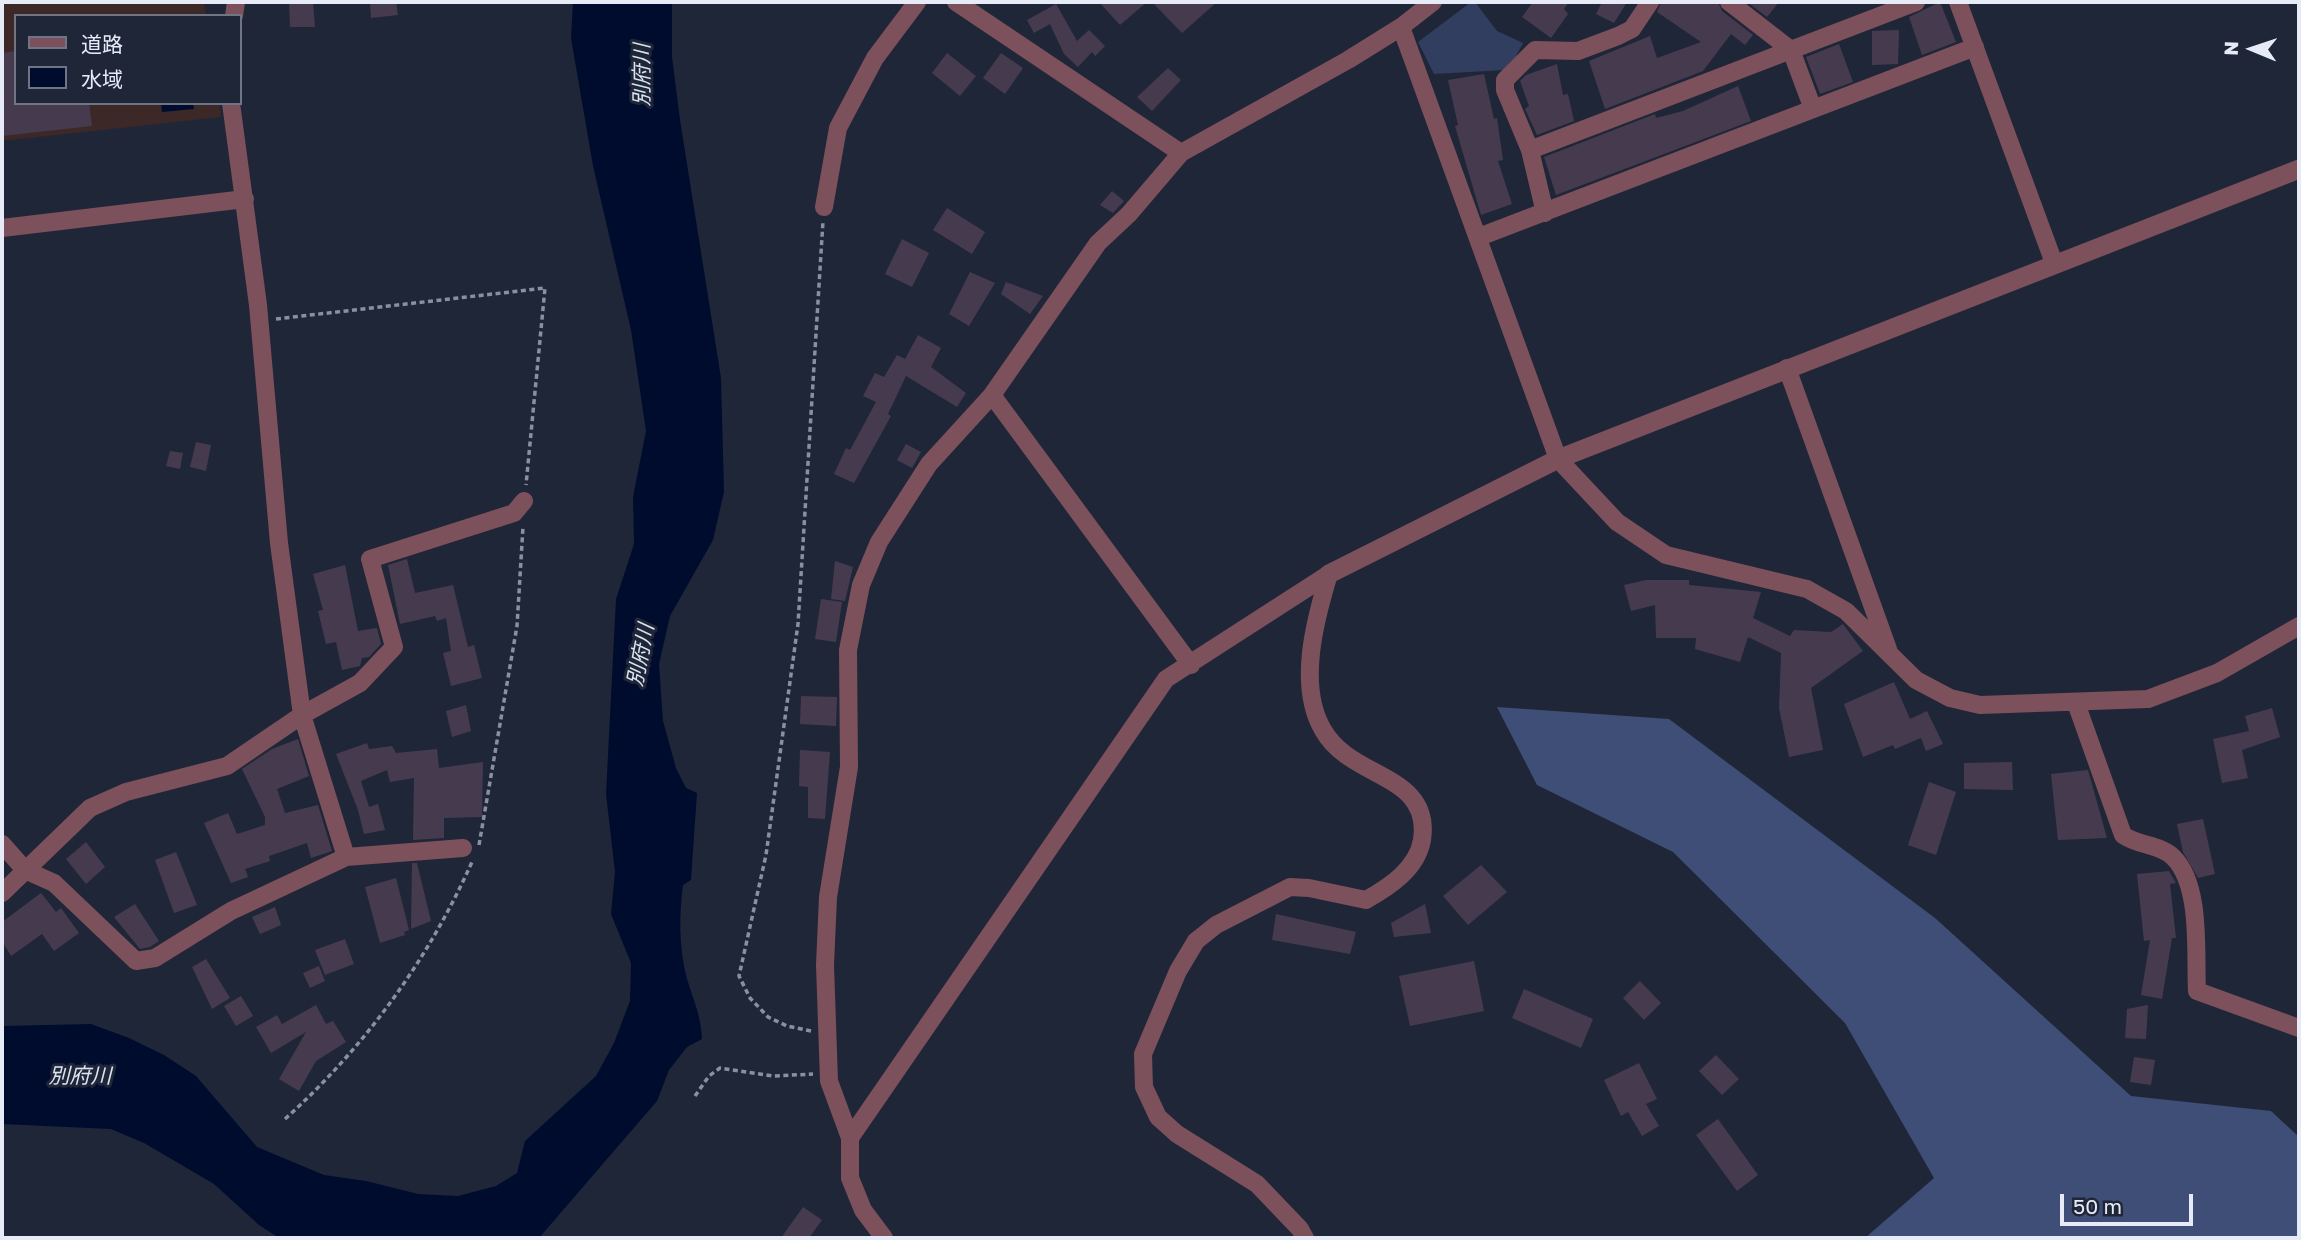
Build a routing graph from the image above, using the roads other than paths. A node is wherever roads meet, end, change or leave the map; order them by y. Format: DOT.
graph roads {
  1 [pos="917,2"];
  2 [pos="956,2"];
  3 [pos="1433,2"];
  4 [pos="1650,2"];
  5 [pos="1728,2"];
  6 [pos="1916,2"];
  7 [pos="1958,2"];
  8 [pos="1886,7"];
  9 [pos="1401,27"];
  10 [pos="1975,47"];
  11 [pos="1791,50"];
  12 [pos="231,105"];
  13 [pos="1813,109"];
  14 [pos="1530,150"];
  15 [pos="1181,153"];
  16 [pos="2299,169"];
  17 [pos="245,199"];
  18 [pos="824,207"];
  19 [pos="1545,213"];
  20 [pos="2,228"];
  21 [pos="1479,237"];
  22 [pos="2054,263"];
  23 [pos="1787,369"];
  24 [pos="992,395"];
  25 [pos="1558,459"];
  26 [pos="524,501"];
  27 [pos="1329,575"];
  28 [pos="2299,625"];
  29 [pos="1889,652"];
  30 [pos="1191,665"];
  31 [pos="2076,703"];
  32 [pos="302,715"];
  33 [pos="2,844"];
  34 [pos="463,848"];
  35 [pos="346,857"];
  36 [pos="25,870"];
  37 [pos="2,893"];
  38 [pos="2299,1028"];
  39 [pos="850,1138"];
  40 [pos="884,1238"];
  41 [pos="1305,1238"];
  1 -- 18 [label="street"];
  2 -- 15 [label="street"];
  3 -- 9 [label="street"];
  4 -- 14 [label="street"];
  5 -- 11 [label="street"];
  6 -- 8 [label="street"];
  7 -- 10 [label="street"];
  8 -- 11 [label="street"];
  9 -- 15 [label="street"];
  9 -- 21 [label="street"];
  10 -- 13 [label="street"];
  10 -- 22 [label="street"];
  11 -- 13 [label="street"];
  11 -- 14 [label="street"];
  12 -- 17 [label="street"];
  13 -- 19 [label="street"];
  14 -- 19 [label="street"];
  15 -- 24 [label="street"];
  16 -- 22 [label="street"];
  17 -- 20 [label="street"];
  17 -- 32 [label="street"];
  19 -- 21 [label="street"];
  21 -- 25 [label="street"];
  22 -- 23 [label="street"];
  23 -- 25 [label="street"];
  23 -- 29 [label="street"];
  24 -- 30 [label="street"];
  24 -- 39 [label="street"];
  25 -- 27 [label="street"];
  25 -- 29 [label="street"];
  26 -- 32 [label="street"];
  27 -- 30 [label="street"];
  27 -- 41 [label="street"];
  28 -- 31 [label="street"];
  29 -- 31 [label="street"];
  30 -- 39 [label="street"];
  31 -- 38 [label="street"];
  32 -- 35 [label="street"];
  32 -- 36 [label="street"];
  33 -- 36 [label="street"];
  34 -- 35 [label="street"];
  35 -- 36 [label="street"];
  36 -- 37 [label="street"];
  39 -- 40 [label="street"];
}
